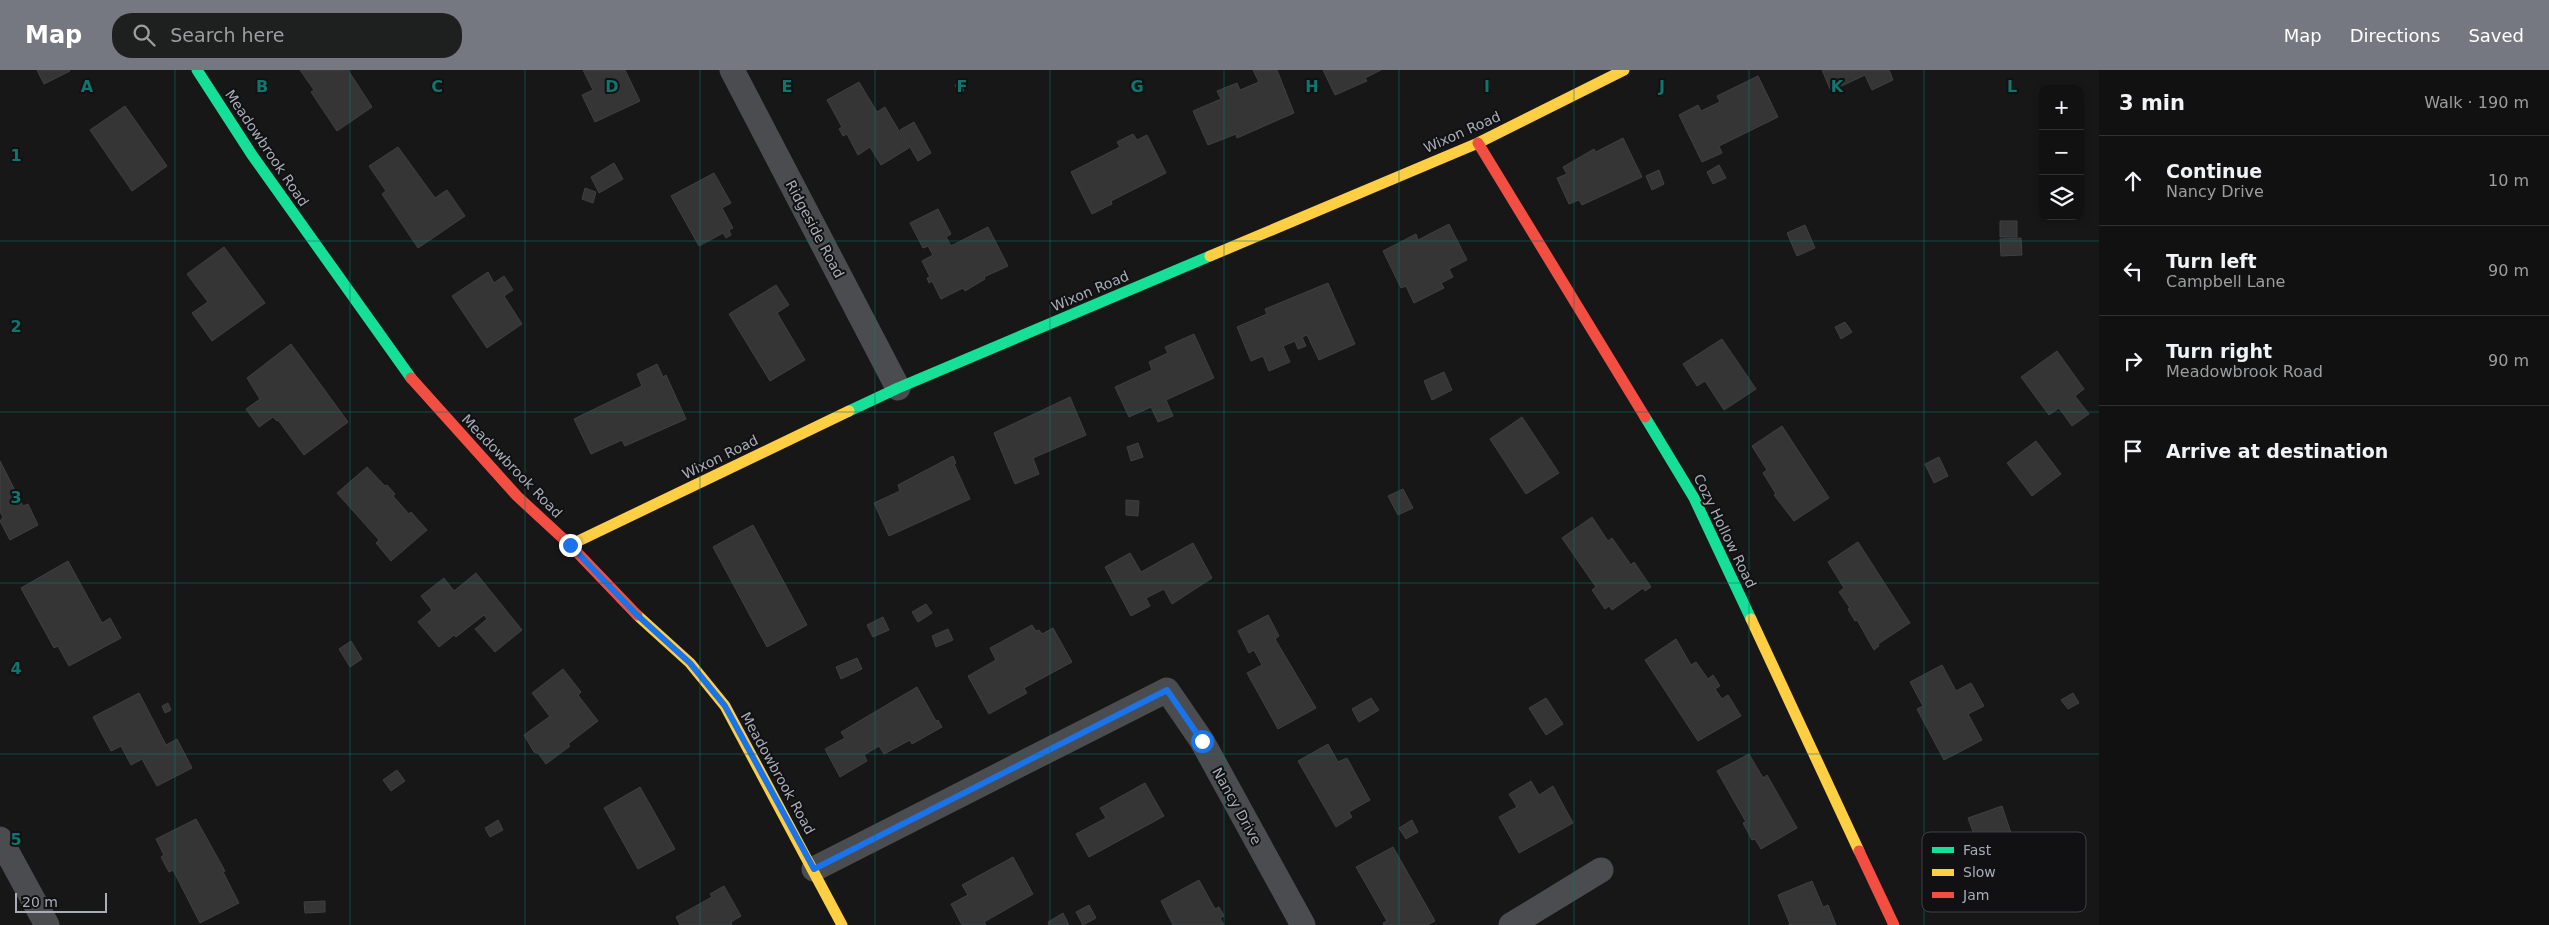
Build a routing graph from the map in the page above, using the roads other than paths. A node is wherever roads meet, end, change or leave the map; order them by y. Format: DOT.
graph roads {
  1 [pos="197,70"];
  2 [pos="732,70"];
  3 [pos="1624,70"];
  4 [pos="1478,143"];
  5 [pos="898,388"];
  6 [pos="570,545"];
  7 [pos="0,839"];
  8 [pos="814,869"];
  9 [pos="1601,870"];
  10 [pos="47,925"];
  11 [pos="842,925"];
  12 [pos="1303,925"];
  13 [pos="1511,925"];
  14 [pos="1894,925"];
  1 -- 6 [label="street, Meadowbrook Road"];
  2 -- 5 [label="street, Ridgeside Road"];
  3 -- 4 [label="street, Wixon Road"];
  4 -- 5 [label="street, Wixon Road"];
  4 -- 14 [label="street, Cozy Hollow Road"];
  5 -- 6 [label="street, Wixon Road"];
  6 -- 8 [label="street, Meadowbrook Road"];
  7 -- 10 [label="street"];
  8 -- 11 [label="street, Meadowbrook Road"];
  8 -- 12 [label="street, Nancy Drive"];
  9 -- 13 [label="street"];
}
